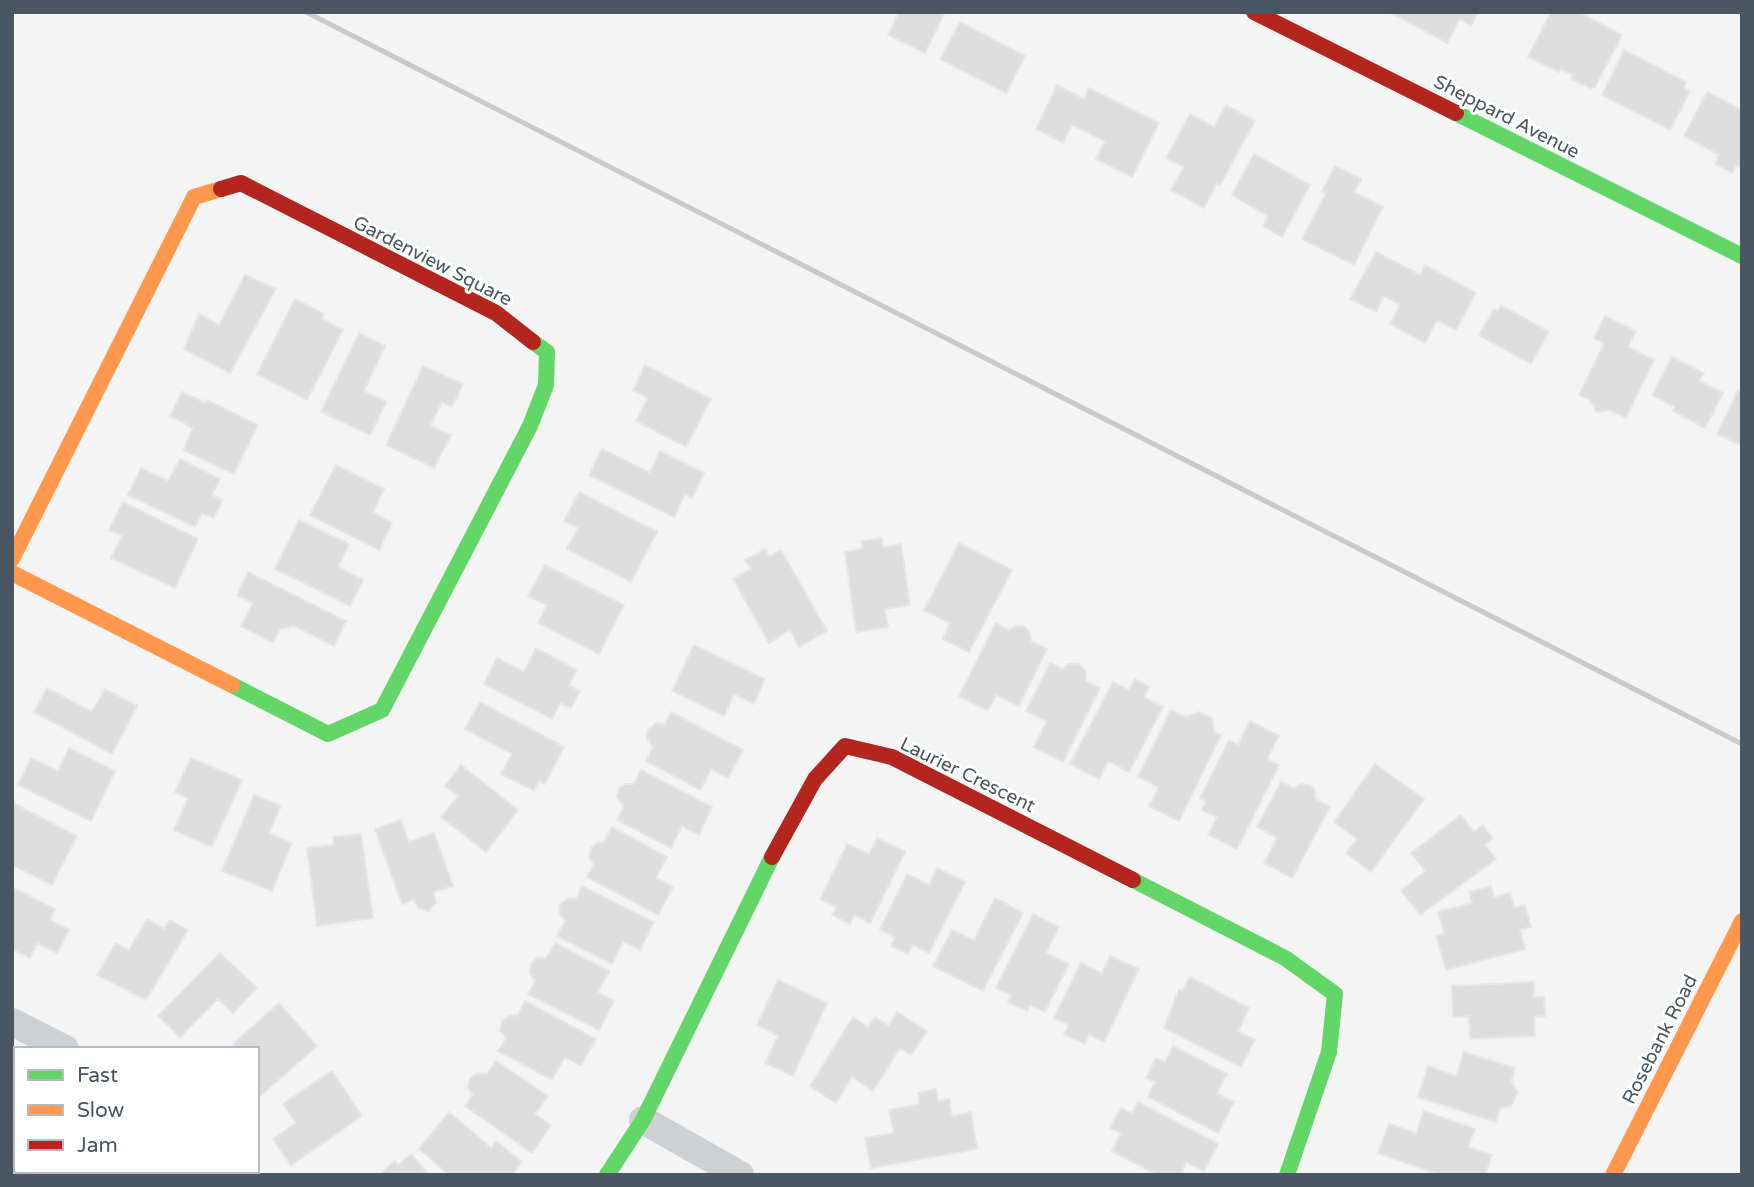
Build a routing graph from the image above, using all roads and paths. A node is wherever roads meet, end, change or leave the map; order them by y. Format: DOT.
graph roads {
  1 [pos="1266,15"];
  2 [pos="1742,257"];
  3 [pos="12,559"];
  4 [pos="12,573"];
  5 [pos="1742,921"];
  6 [pos="12,1022"];
  7 [pos="61,1047"];
  8 [pos="643,1120"];
  9 [pos="607,1175"];
  10 [pos="740,1175"];
  11 [pos="1287,1175"];
  12 [pos="1613,1175"];
  1 -- 2 [label="street, Sheppard Avenue"];
  3 -- 4 [label="street, Gardenview Square"];
  5 -- 12 [label="street, Rosebank Road"];
  6 -- 7 [label="street"];
  8 -- 9 [label="street, Laurier Crescent"];
  8 -- 10 [label="street"];
  8 -- 11 [label="street, Laurier Crescent"];
}
